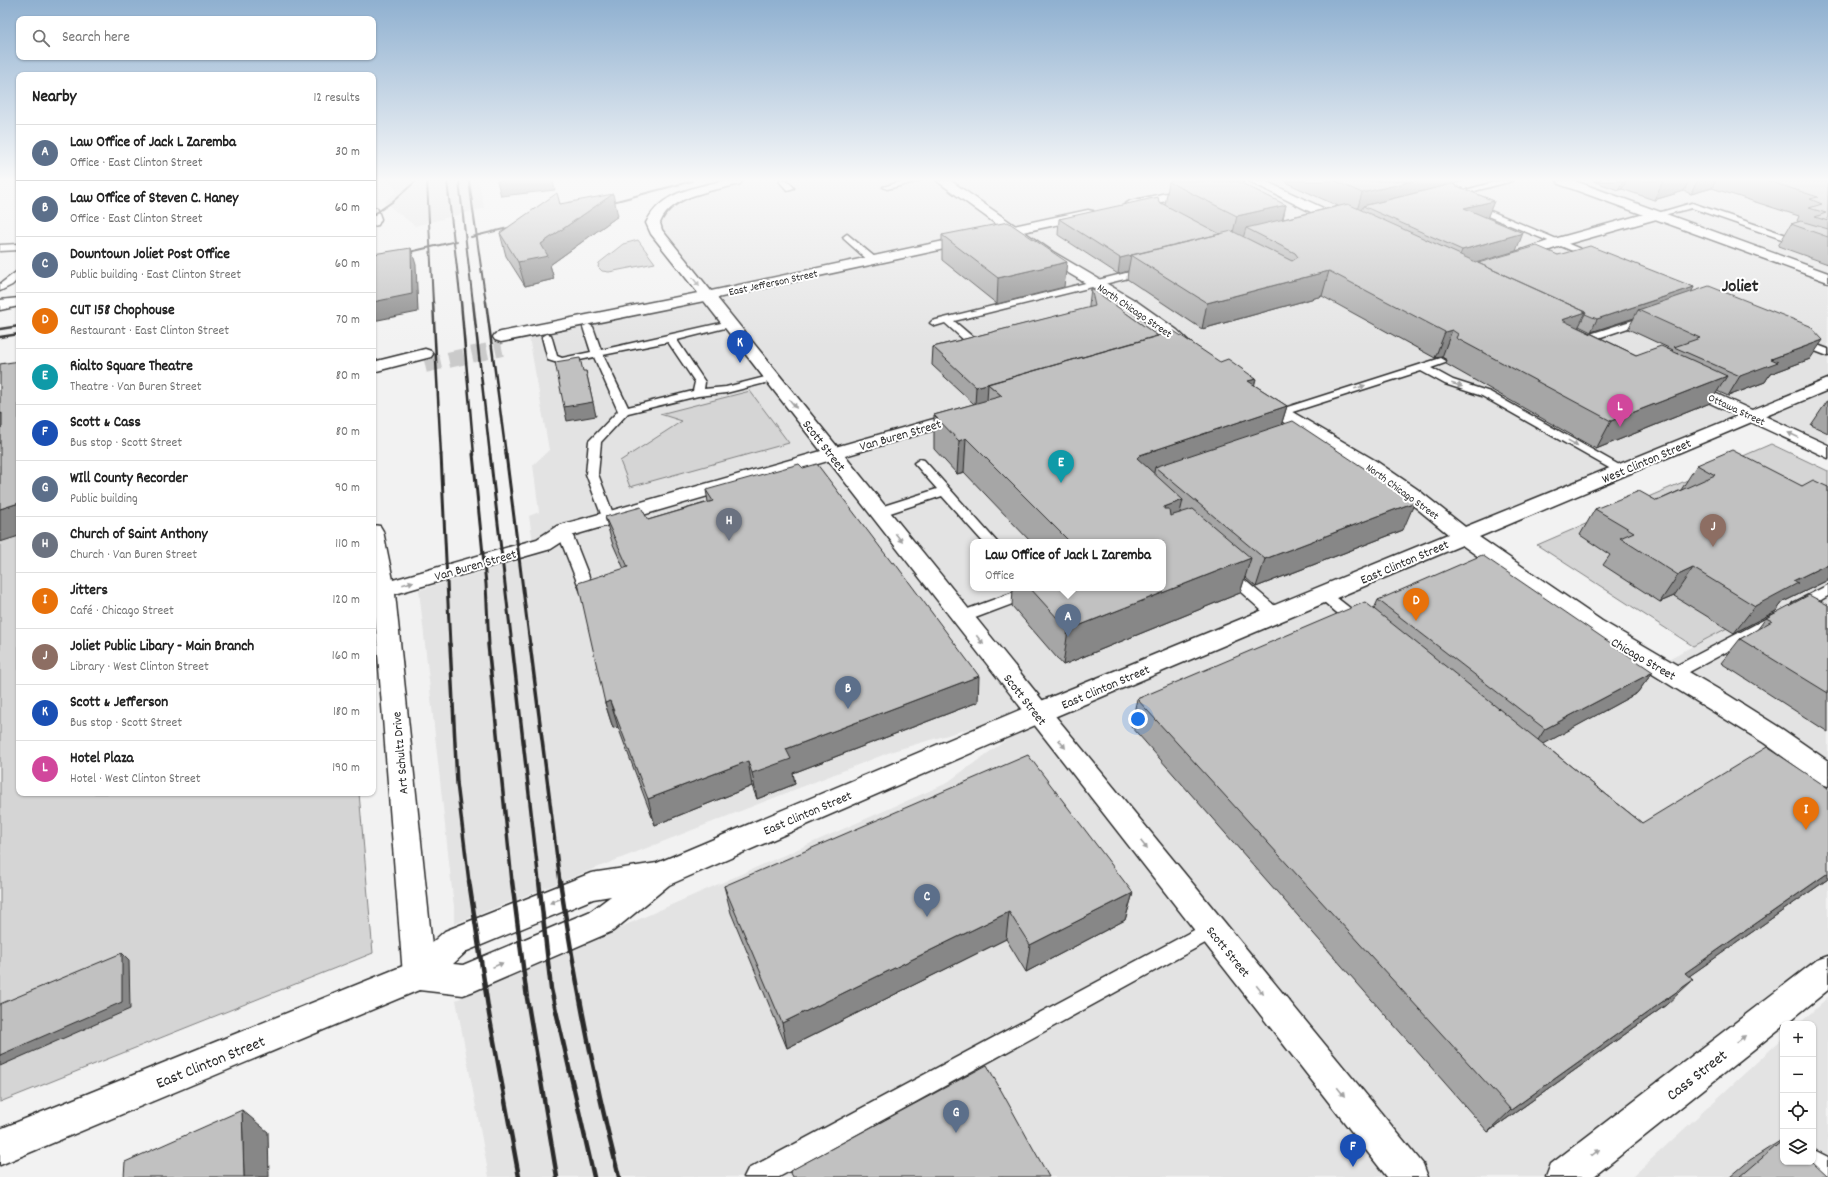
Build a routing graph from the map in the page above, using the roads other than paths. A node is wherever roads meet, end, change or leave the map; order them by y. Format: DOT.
graph roads {
  1 [pos="659,236"];
  2 [pos="985,236"];
  3 [pos="1021,236"];
  4 [pos="1544,236"];
  5 [pos="1581,236"];
  6 [pos="1712,236"];
  7 [pos="1783,236"];
  8 [pos="847,237"];
  9 [pos="1559,242"];
  10 [pos="16,247"];
  11 [pos="0,248"];
  12 [pos="1828,252"];
  13 [pos="873,260"];
  14 [pos="1601,260"];
  15 [pos="1504,261"];
  16 [pos="1154,268"];
  17 [pos="16,276"];
  18 [pos="1828,278"];
  19 [pos="1096,283"];
  20 [pos="0,288"];
  21 [pos="708,296"];
  22 [pos="16,302"];
  23 [pos="0,305"];
  24 [pos="1655,316"];
  25 [pos="947,320"];
  26 [pos="935,323"];
  27 [pos="730,324"];
  28 [pos="588,327"];
  29 [pos="1574,332"];
  30 [pos="547,338"];
  31 [pos="671,338"];
  32 [pos="1588,338"];
  33 [pos="1792,338"];
  34 [pos="978,347"];
  35 [pos="1610,349"];
  36 [pos="1190,350"];
  37 [pos="597,353"];
  38 [pos="1828,353"];
  39 [pos="1170,356"];
  40 [pos="1441,361"];
  41 [pos="1208,365"];
  42 [pos="376,367"];
  43 [pos="1420,368"];
  44 [pos="376,373"];
  45 [pos="773,378"];
  46 [pos="1675,380"];
  47 [pos="1828,384"];
  48 [pos="1247,392"];
  49 [pos="698,393"];
  50 [pos="624,411"];
  51 [pos="976,412"];
  52 [pos="1279,413"];
  53 [pos="1752,416"];
  54 [pos="1314,433"];
  55 [pos="1296,439"];
  56 [pos="1828,452"];
  57 [pos="833,454"];
  58 [pos="920,463"];
  59 [pos="1622,470"];
  60 [pos="944,491"];
  61 [pos="879,512"];
  62 [pos="609,519"];
  63 [pos="564,532"];
  64 [pos="1463,536"];
  65 [pos="987,539"];
  66 [pos="376,548"];
  67 [pos="1222,568"];
  68 [pos="382,582"];
  69 [pos="1828,590"];
  70 [pos="1031,591"];
  71 [pos="588,592"];
  72 [pos="1323,594"];
  73 [pos="1276,615"];
  74 [pos="962,617"];
  75 [pos="1372,634"];
  76 [pos="1673,674"];
  77 [pos="1038,713"];
  78 [pos="1828,775"];
  79 [pos="1211,930"];
  80 [pos="1828,971"];
  81 [pos="419,975"];
  82 [pos="0,1147"];
  83 [pos="756,1177"];
  84 [pos="1410,1177"];
  85 [pos="1564,1177"];
  1 -- 21 [label="street, Scott Street, one-way"];
  2 -- 13 [label="street, East Jefferson Street"];
  3 -- 19 [label="street, North Chicago Street"];
  4 -- 9 [label="lane"];
  5 -- 9 [label="street"];
  6 -- 18 [label="street"];
  7 -- 12 [label="lane"];
  8 -- 13 [label="lane"];
  9 -- 14 [label="lane"];
  9 -- 15 [label="street"];
  10 -- 11 [label="lane"];
  13 -- 21 [label="street, East Jefferson Street"];
  16 -- 19 [label="lane"];
  17 -- 20 [label="lane"];
  19 -- 25 [label="lane"];
  19 -- 36 [label="street, North Chicago Street"];
  21 -- 27 [label="street, Scott Street"];
  21 -- 28 [label="street, East Jefferson Street"];
  21 -- 30 [label="street, East Jefferson Street"];
  22 -- 23 [label="street"];
  24 -- 32 [label="lane"];
  25 -- 26 [label="lane"];
  25 -- 34 [label="lane"];
  27 -- 31 [label="lane"];
  27 -- 45 [label="street, Scott Street"];
  28 -- 30 [label="street, East Jefferson Street"];
  28 -- 37 [label="lane"];
  29 -- 32 [label="street"];
  30 -- 37 [label="lane"];
  31 -- 37 [label="lane"];
  31 -- 49 [label="lane"];
  32 -- 35 [label="street"];
  33 -- 38 [label="lane"];
  36 -- 39 [label="street"];
  36 -- 41 [label="street, North Chicago Street"];
  37 -- 50 [label="lane"];
  40 -- 43 [label="lane"];
  42 -- 44 [label="street"];
  52 -- 43 [label="lane, one-way"];
  43 -- 59 [label="lane, one-way"];
  45 -- 49 [label="lane"];
  45 -- 57 [label="street, Scott Street, one-way"];
  46 -- 53 [label="street, Ottawa Street"];
  47 -- 53 [label="street, West Clinton Street"];
  48 -- 52 [label="street, North Chicago Street"];
  49 -- 50 [label="lane"];
  50 -- 62 [label="lane"];
  51 -- 57 [label="street, Van Buren Street"];
  52 -- 54 [label="street, North Chicago Street"];
  56 -- 53 [label="street, Ottawa Street, one-way"];
  53 -- 59 [label="street, West Clinton Street"];
  54 -- 55 [label="lane"];
  54 -- 64 [label="street, North Chicago Street"];
  57 -- 61 [label="street, Scott Street"];
  57 -- 62 [label="street, Van Buren Street"];
  58 -- 60 [label="lane"];
  59 -- 64 [label="street, West Clinton Street"];
  60 -- 61 [label="lane"];
  60 -- 65 [label="lane"];
  61 -- 74 [label="street, Scott Street, one-way"];
  62 -- 63 [label="street, Van Buren Street"];
  63 -- 68 [label="street, Van Buren Street"];
  63 -- 71 [label="lane"];
  64 -- 72 [label="street, East Clinton Street"];
  64 -- 76 [label="street, Chicago Street"];
  66 -- 68 [label="street, Art Schultz Drive"];
  67 -- 73 [label="lane"];
  68 -- 81 [label="street, Art Schultz Drive"];
  69 -- 76 [label="lane"];
  70 -- 74 [label="lane"];
  72 -- 73 [label="street, East Clinton Street"];
  72 -- 75 [label="lane"];
  73 -- 77 [label="street, East Clinton Street"];
  74 -- 77 [label="street, Scott Street, one-way"];
  76 -- 78 [label="street, Chicago Street"];
  77 -- 79 [label="street, Scott Street, one-way"];
  77 -- 81 [label="street, East Clinton Street"];
  79 -- 83 [label="lane"];
  79 -- 84 [label="street, Scott Street, one-way"];
  85 -- 80 [label="street, Cass Street, one-way"];
  81 -- 82 [label="street, East Clinton Street"];
}
